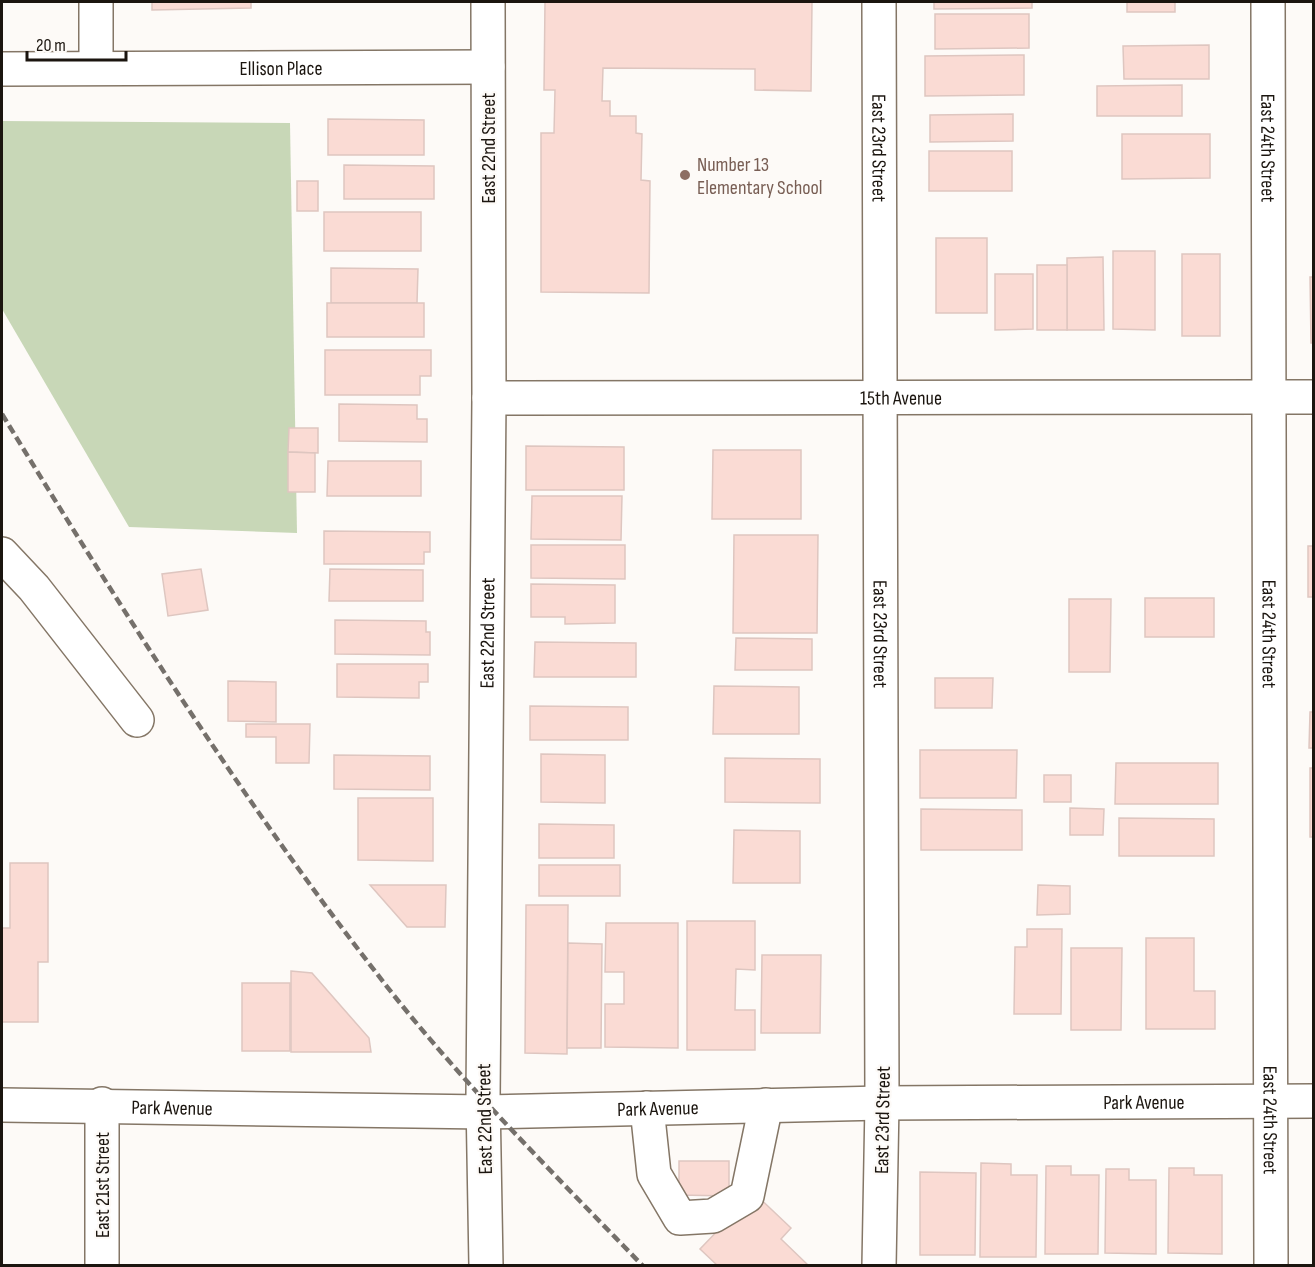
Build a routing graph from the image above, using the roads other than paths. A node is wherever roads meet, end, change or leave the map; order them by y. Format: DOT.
graph roads {
  1 [pos="96,2"];
  2 [pos="488,2"];
  3 [pos="879,2"];
  4 [pos="1268,2"];
  5 [pos="488,67"];
  6 [pos="96,68"];
  7 [pos="2,69"];
  8 [pos="1269,397"];
  9 [pos="1314,397"];
  10 [pos="489,398"];
  11 [pos="882,398"];
  12 [pos="2,554"];
  13 [pos="137,720"];
  14 [pos="1272,1101"];
  15 [pos="1314,1101"];
  16 [pos="882,1102"];
  17 [pos="2,1104"];
  18 [pos="102,1104"];
  19 [pos="766,1105"];
  20 [pos="647,1108"];
  21 [pos="485,1112"];
  22 [pos="102,1266"];
  23 [pos="486,1266"];
  24 [pos="879,1266"];
  25 [pos="1271,1266"];
  1 -- 6 [label="street"];
  2 -- 5 [label="street, East 22nd Street"];
  3 -- 11 [label="street, East 23rd Street"];
  4 -- 8 [label="street, East 24th Street"];
  5 -- 6 [label="street, Ellison Place"];
  5 -- 10 [label="street, East 22nd Street"];
  6 -- 7 [label="street, Ellison Place"];
  8 -- 9 [label="street, 15th Avenue"];
  8 -- 11 [label="street, 15th Avenue"];
  8 -- 14 [label="street, East 24th Street"];
  10 -- 11 [label="street, 15th Avenue"];
  10 -- 21 [label="street, East 22nd Street"];
  11 -- 16 [label="street, East 23rd Street"];
  12 -- 13 [label="street"];
  14 -- 15 [label="street, Park Avenue"];
  14 -- 16 [label="street, Park Avenue"];
  14 -- 25 [label="street, East 24th Street"];
  16 -- 19 [label="street, Park Avenue"];
  16 -- 24 [label="street, East 23rd Street"];
  17 -- 18 [label="street, Park Avenue"];
  18 -- 21 [label="street, Park Avenue"];
  18 -- 22 [label="street, East 21st Street"];
  19 -- 20 [label="street, Park Avenue"];
  19 -- 20 [label="street"];
  20 -- 21 [label="street, Park Avenue"];
  21 -- 23 [label="street, East 22nd Street"];
}
